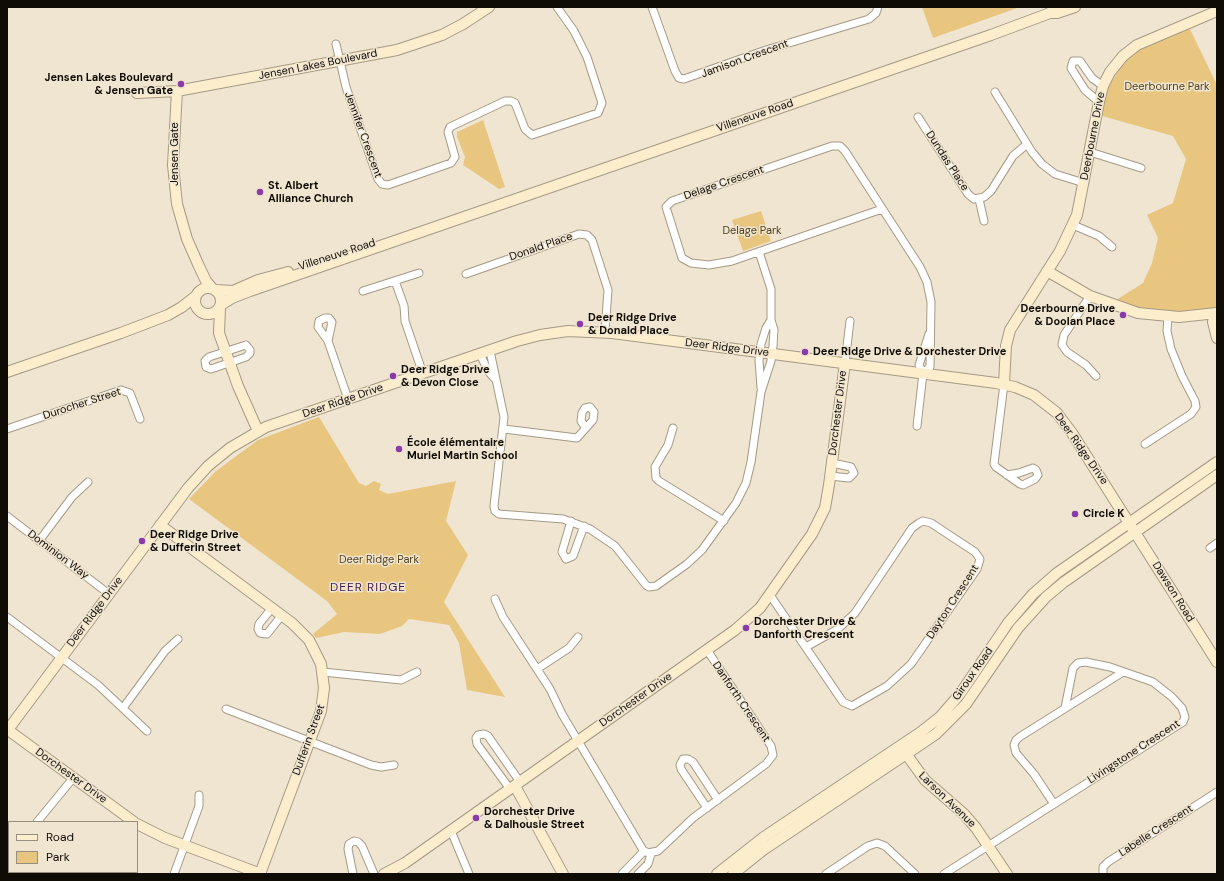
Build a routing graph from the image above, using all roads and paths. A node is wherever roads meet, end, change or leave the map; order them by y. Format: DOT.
graph roads {
  1 [pos="489,7"];
  2 [pos="557,7"];
  3 [pos="652,7"];
  4 [pos="878,7"];
  5 [pos="1075,7"];
  6 [pos="1052,10"];
  7 [pos="1217,11"];
  8 [pos="336,44"];
  9 [pos="340,61"];
  10 [pos="1103,86"];
  11 [pos="177,91"];
  12 [pos="995,92"];
  13 [pos="138,93"];
  14 [pos="1099,102"];
  15 [pos="918,118"];
  16 [pos="1027,144"];
  17 [pos="1090,152"];
  18 [pos="1141,168"];
  19 [pos="1084,183"];
  20 [pos="979,199"];
  21 [pos="882,210"];
  22 [pos="459,218"];
  23 [pos="984,221"];
  24 [pos="1073,225"];
  25 [pos="188,239"];
  26 [pos="1112,247"];
  27 [pos="759,252"];
  28 [pos="1047,271"];
  29 [pos="419,273"];
  30 [pos="466,274"];
  31 [pos="396,281"];
  32 [pos="214,289"];
  33 [pos="363,291"];
  34 [pos="197,295"];
  35 [pos="1090,296"];
  36 [pos="220,307"];
  37 [pos="203,312"];
  38 [pos="1216,314"];
  39 [pos="1168,316"];
  40 [pos="771,320"];
  41 [pos="850,321"];
  42 [pos="605,332"];
  43 [pos="121,333"];
  44 [pos="219,333"];
  45 [pos="1217,338"];
  46 [pos="328,341"];
  47 [pos="225,351"];
  48 [pos="490,351"];
  49 [pos="760,352"];
  50 [pos="480,354"];
  51 [pos="772,354"];
  52 [pos="230,363"];
  53 [pos="845,363"];
  54 [pos="7,372"];
  55 [pos="923,373"];
  56 [pos="423,374"];
  57 [pos="1096,376"];
  58 [pos="494,378"];
  59 [pos="1004,384"];
  60 [pos="761,392"];
  61 [pos="348,399"];
  62 [pos="140,419"];
  63 [pos="917,426"];
  64 [pos="585,427"];
  65 [pos="673,428"];
  66 [pos="7,429"];
  67 [pos="504,429"];
  68 [pos="258,431"];
  69 [pos="1145,444"];
  70 [pos="1217,462"];
  71 [pos="832,464"];
  72 [pos="1007,475"];
  73 [pos="1217,475"];
  74 [pos="830,476"];
  75 [pos="88,482"];
  76 [pos="7,516"];
  77 [pos="571,521"];
  78 [pos="724,521"];
  79 [pos="1130,522"];
  80 [pos="160,525"];
  81 [pos="584,526"];
  82 [pos="1136,532"];
  83 [pos="39,541"];
  84 [pos="1217,543"];
  85 [pos="1210,548"];
  86 [pos="109,594"];
  87 [pos="770,595"];
  88 [pos="495,599"];
  89 [pos="272,608"];
  90 [pos="282,615"];
  91 [pos="7,618"];
  92 [pos="578,637"];
  93 [pos="178,640"];
  94 [pos="806,647"];
  95 [pos="707,650"];
  96 [pos="61,658"];
  97 [pos="1217,662"];
  98 [pos="537,669"];
  99 [pos="323,672"];
  100 [pos="418,672"];
  101 [pos="1123,672"];
  102 [pos="122,708"];
  103 [pos="1065,708"];
  104 [pos="226,709"];
  105 [pos="7,730"];
  106 [pos="147,731"];
  107 [pos="578,741"];
  108 [pos="309,742"];
  109 [pos="900,746"];
  110 [pos="907,755"];
  111 [pos="394,765"];
  112 [pos="74,777"];
  113 [pos="515,786"];
  114 [pos="1217,792"];
  115 [pos="199,795"];
  116 [pos="718,800"];
  117 [pos="1054,804"];
  118 [pos="707,808"];
  119 [pos="38,821"];
  120 [pos="133,821"];
  121 [pos="138,824"];
  122 [pos="451,830"];
  123 [pos="185,845"];
  124 [pos="989,845"];
  125 [pos="647,852"];
  126 [pos="174,874"];
  127 [pos="260,874"];
  128 [pos="353,874"];
  129 [pos="374,874"];
  130 [pos="384,874"];
  131 [pos="469,874"];
  132 [pos="563,874"];
  133 [pos="622,874"];
  134 [pos="638,874"];
  135 [pos="717,874"];
  136 [pos="733,874"];
  137 [pos="826,874"];
  138 [pos="914,874"];
  139 [pos="944,874"];
  140 [pos="1007,874"];
  141 [pos="1102,874"];
  1 -- 9 [label="street, Jensen Lakes Boulevard"];
  2 -- 9 [label="street, Jennifer Crescent"];
  3 -- 4 [label="street, Jamison Crescent"];
  5 -- 6 [label="street, Villeneuve Road"];
  6 -- 22 [label="street, Villeneuve Road"];
  7 -- 10 [label="street, Deerbourne Drive"];
  8 -- 9 [label="street"];
  9 -- 11 [label="street, Jensen Lakes Boulevard"];
  10 -- 14 [label="street, Deerbourne Drive"];
  10 -- 14 [label="street"];
  11 -- 13 [label="street, Jensen Lakes Boulevard"];
  11 -- 25 [label="street, Jensen Gate"];
  12 -- 16 [label="street"];
  14 -- 17 [label="street, Deerbourne Drive"];
  15 -- 20 [label="street, Dundas Place"];
  16 -- 19 [label="street"];
  16 -- 20 [label="street, Dundas Place"];
  17 -- 18 [label="street"];
  17 -- 19 [label="street, Deerbourne Drive"];
  19 -- 24 [label="street, Deerbourne Drive"];
  20 -- 23 [label="street, Dundas Place"];
  21 -- 27 [label="street, Delage Crescent"];
  21 -- 27 [label="street, Delage Crescent"];
  21 -- 55 [label="street, Delage Crescent"];
  22 -- 32 [label="street, Villeneuve Road"];
  22 -- 36 [label="street, Villeneuve Road"];
  24 -- 26 [label="street"];
  24 -- 28 [label="street, Deerbourne Drive"];
  25 -- 32 [label="street, Jensen Gate"];
  25 -- 34 [label="street, Jensen Gate"];
  27 -- 40 [label="street"];
  28 -- 35 [label="street"];
  28 -- 59 [label="street, Deerbourne Drive"];
  29 -- 31 [label="street"];
  30 -- 42 [label="street, Donald Place"];
  31 -- 33 [label="street"];
  31 -- 56 [label="street"];
  32 -- 34 [label="street"];
  32 -- 36 [label="street"];
  34 -- 37 [label="street"];
  34 -- 43 [label="street"];
  35 -- 39 [label="street"];
  35 -- 57 [label="street"];
  36 -- 37 [label="street"];
  36 -- 44 [label="street"];
  37 -- 43 [label="street"];
  37 -- 44 [label="street"];
  38 -- 39 [label="street"];
  38 -- 45 [label="street"];
  39 -- 69 [label="street"];
  40 -- 49 [label="street"];
  40 -- 51 [label="street"];
  41 -- 53 [label="street"];
  42 -- 48 [label="street, Deer Ridge Drive"];
  42 -- 49 [label="street, Deer Ridge Drive"];
  43 -- 54 [label="street"];
  44 -- 47 [label="street"];
  46 -- 61 [label="street"];
  47 -- 52 [label="street"];
  47 -- 52 [label="street"];
  47 -- 52 [label="street"];
  48 -- 50 [label="street, Deer Ridge Drive"];
  48 -- 58 [label="street"];
  49 -- 51 [label="street, Deer Ridge Drive"];
  49 -- 60 [label="street"];
  50 -- 56 [label="street, Deer Ridge Drive"];
  50 -- 58 [label="street"];
  51 -- 53 [label="street, Deer Ridge Drive"];
  51 -- 60 [label="street"];
  52 -- 68 [label="street"];
  53 -- 55 [label="street, Deer Ridge Drive"];
  53 -- 71 [label="street, Dorchester Drive"];
  55 -- 59 [label="street, Deer Ridge Drive"];
  55 -- 63 [label="street, Delage Crescent"];
  56 -- 61 [label="street, Deer Ridge Drive"];
  58 -- 67 [label="street"];
  59 -- 72 [label="street"];
  59 -- 79 [label="street, Deer Ridge Drive"];
  60 -- 78 [label="street"];
  61 -- 68 [label="street, Deer Ridge Drive"];
  62 -- 66 [label="street, Durocher Street"];
  64 -- 67 [label="street"];
  65 -- 78 [label="street"];
  67 -- 77 [label="street"];
  68 -- 80 [label="street, Deer Ridge Drive"];
  70 -- 79 [label="street, Giroux Road"];
  71 -- 74 [label="street, Dorchester Drive"];
  71 -- 74 [label="street, Dorchester Drive"];
  73 -- 82 [label="street, Giroux Road"];
  74 -- 87 [label="street, Dorchester Drive"];
  75 -- 83 [label="street"];
  76 -- 83 [label="street, Dominion Way"];
  77 -- 81 [label="street"];
  77 -- 81 [label="street"];
  78 -- 81 [label="street"];
  79 -- 82 [label="street, Dawson Road"];
  79 -- 109 [label="street, Giroux Road"];
  80 -- 86 [label="street, Deer Ridge Drive"];
  80 -- 89 [label="street, Dufferin Street"];
  82 -- 97 [label="street, Dawson Road"];
  82 -- 110 [label="street, Giroux Road"];
  83 -- 86 [label="street, Dominion Way"];
  84 -- 85 [label="street"];
  86 -- 96 [label="street, Deer Ridge Drive"];
  87 -- 94 [label="street, Dayton Crescent"];
  87 -- 95 [label="street, Dorchester Drive"];
  88 -- 98 [label="street"];
  89 -- 90 [label="street, Dufferin Street"];
  89 -- 90 [label="street"];
  90 -- 99 [label="street, Dufferin Street"];
  91 -- 96 [label="street"];
  92 -- 98 [label="street"];
  93 -- 102 [label="street"];
  94 -- 94 [label="street, Dayton Crescent"];
  95 -- 107 [label="street, Dorchester Drive"];
  95 -- 116 [label="street, Danforth Crescent"];
  96 -- 102 [label="street"];
  96 -- 105 [label="street, Deer Ridge Drive"];
  98 -- 107 [label="street"];
  99 -- 100 [label="street"];
  99 -- 108 [label="street, Dufferin Street"];
  101 -- 103 [label="street"];
  101 -- 103 [label="street, Livingstone Crescent"];
  101 -- 117 [label="street, Livingstone Crescent"];
  102 -- 106 [label="street"];
  103 -- 117 [label="street"];
  104 -- 108 [label="street"];
  105 -- 112 [label="street, Dorchester Drive"];
  107 -- 113 [label="street, Dorchester Drive"];
  107 -- 125 [label="street"];
  108 -- 111 [label="street"];
  108 -- 127 [label="street, Dufferin Street"];
  109 -- 110 [label="street, Larson Avenue"];
  109 -- 135 [label="street, Giroux Road"];
  110 -- 124 [label="street, Larson Avenue"];
  110 -- 136 [label="street, Giroux Road"];
  112 -- 119 [label="street"];
  112 -- 120 [label="street, Dorchester Drive"];
  113 -- 113 [label="street"];
  113 -- 122 [label="street, Dorchester Drive"];
  113 -- 132 [label="street"];
  114 -- 141 [label="street, Labelle Crescent"];
  115 -- 123 [label="street"];
  116 -- 118 [label="street, Danforth Crescent"];
  116 -- 118 [label="street"];
  117 -- 124 [label="street, Livingstone Crescent"];
  118 -- 125 [label="street, Danforth Crescent"];
  121 -- 123 [label="street"];
  122 -- 130 [label="street, Dorchester Drive"];
  122 -- 131 [label="street"];
  123 -- 126 [label="street"];
  123 -- 127 [label="street"];
  124 -- 139 [label="street, Livingstone Crescent"];
  124 -- 140 [label="street, Larson Avenue"];
  125 -- 133 [label="street, Danforth Crescent"];
  125 -- 134 [label="street, Danforth Crescent"];
  128 -- 129 [label="street"];
  137 -- 138 [label="street"];
}
